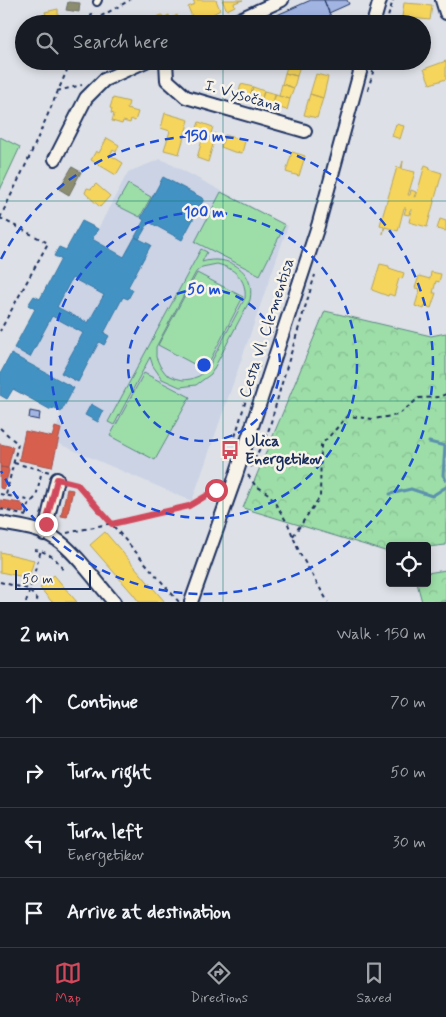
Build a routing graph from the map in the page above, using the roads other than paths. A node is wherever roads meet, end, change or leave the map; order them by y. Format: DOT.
graph roads {
  1 [pos="282,0"];
  2 [pos="380,0"];
  3 [pos="442,0"];
  4 [pos="446,13"];
  5 [pos="249,15"];
  6 [pos="376,15"];
  7 [pos="126,70"];
  8 [pos="166,70"];
  9 [pos="361,70"];
  10 [pos="305,131"];
  11 [pos="55,159"];
  12 [pos="57,479"];
  13 [pos="0,523"];
  14 [pos="44,534"];
  15 [pos="114,602"];
  16 [pos="191,602"];
  1 -- 5 [label="street"];
  2 -- 6 [label="street"];
  3 -- 4 [label="street"];
  7 -- 11 [label="street"];
  8 -- 10 [label="street, I. Vysočana"];
  9 -- 16 [label="street, Cesta Vl. Clementisa"];
  12 -- 14 [label="street"];
  13 -- 14 [label="street"];
  14 -- 15 [label="street"];
}
